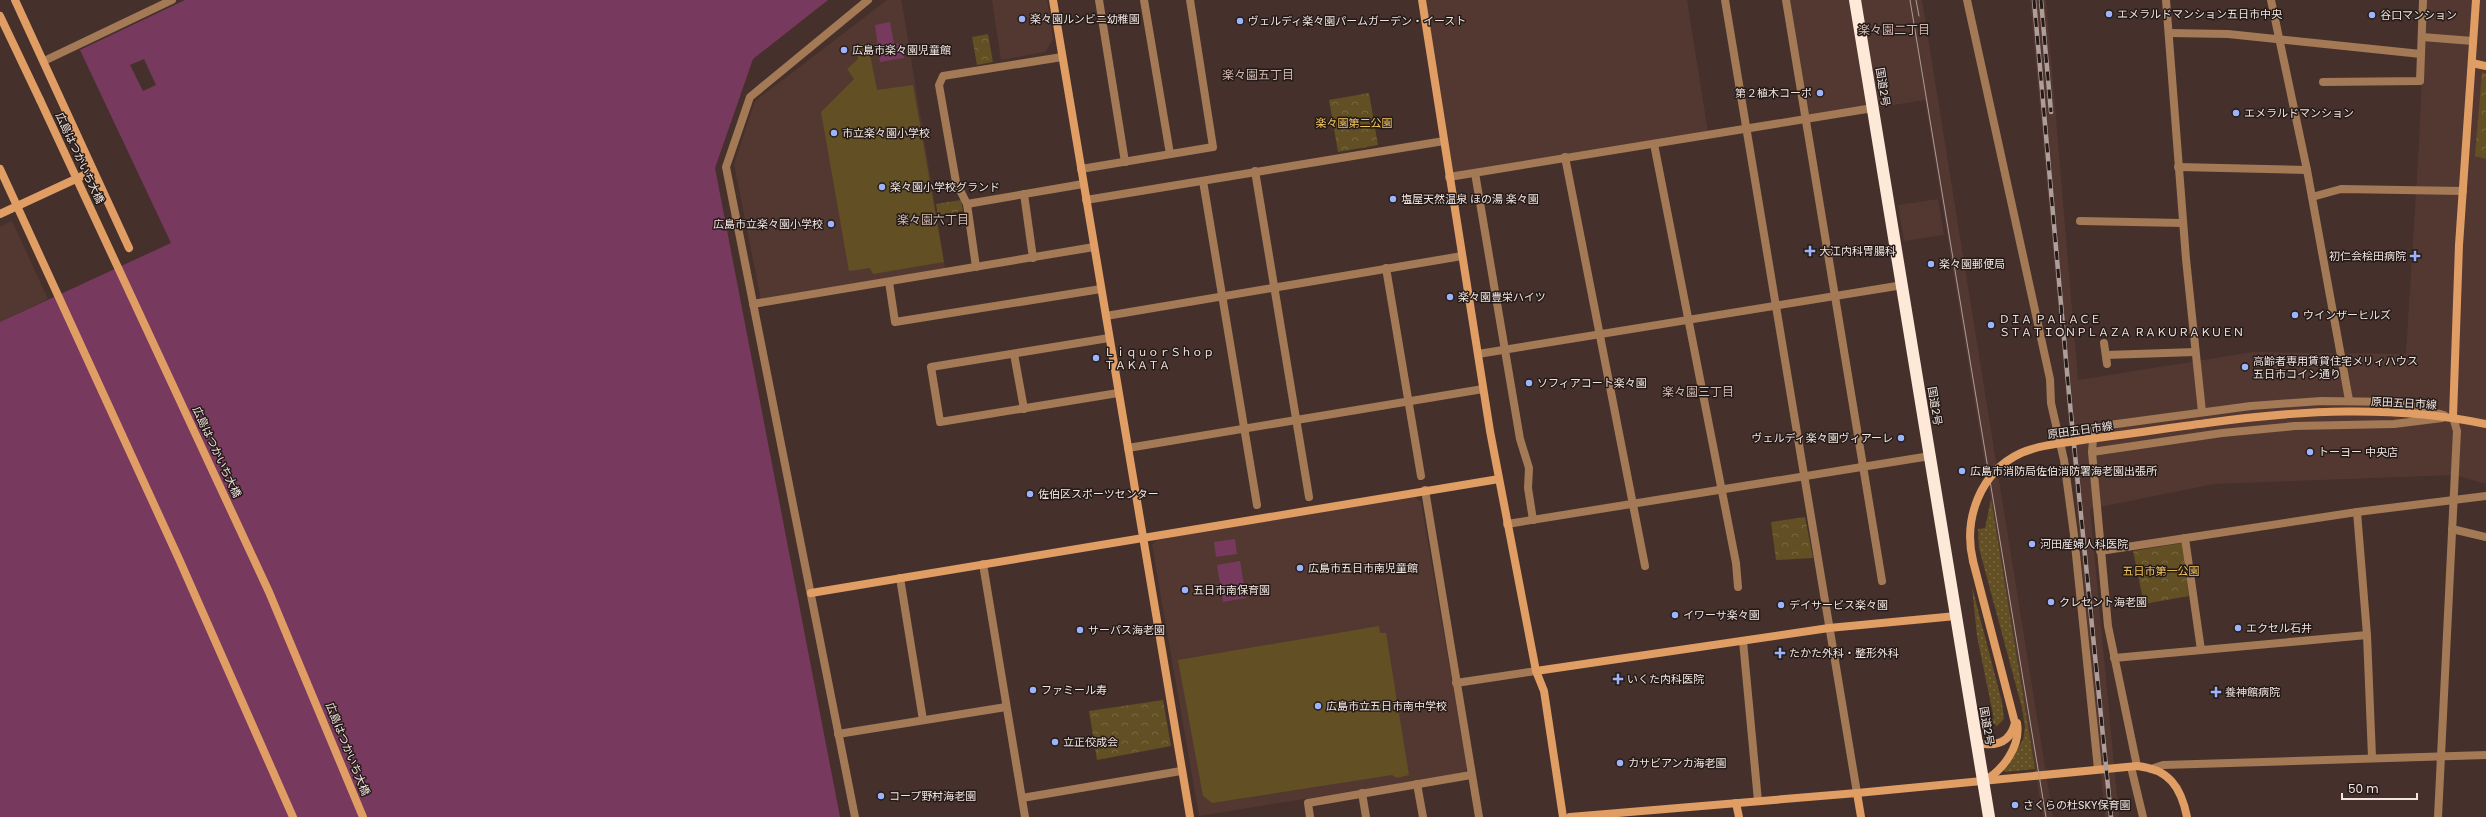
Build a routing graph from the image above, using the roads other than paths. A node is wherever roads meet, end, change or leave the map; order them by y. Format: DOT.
graph roads {
  1 [pos="15,0"];
  2 [pos="172,0"];
  3 [pos="868,0"];
  4 [pos="1053,0"];
  5 [pos="1099,0"];
  6 [pos="1144,0"];
  7 [pos="1190,0"];
  8 [pos="1422,0"];
  9 [pos="1725,0"];
  10 [pos="1786,0"];
  11 [pos="1855,0"];
  12 [pos="1967,0"];
  13 [pos="2166,0"];
  14 [pos="2271,0"];
  15 [pos="2423,0"];
  16 [pos="2476,0"];
  17 [pos="0,16"];
  18 [pos="2169,33"];
  19 [pos="2422,37"];
  20 [pos="2279,40"];
  21 [pos="2474,41"];
  22 [pos="2421,54"];
  23 [pos="1062,57"];
  24 [pos="44,61"];
  25 [pos="2472,63"];
  26 [pos="2486,66"];
  27 [pos="2323,82"];
  28 [pos="1873,108"];
  29 [pos="1806,119"];
  30 [pos="1746,129"];
  31 [pos="1444,141"];
  32 [pos="1654,144"];
  33 [pos="1170,154"];
  34 [pos="1565,157"];
  35 [pos="1126,162"];
  36 [pos="2178,167"];
  37 [pos="0,169"];
  38 [pos="1081,170"];
  39 [pos="2307,170"];
  40 [pos="93,171"];
  41 [pos="1255,171"];
  42 [pos="1475,173"];
  43 [pos="1449,177"];
  44 [pos="1203,181"];
  45 [pos="1083,184"];
  46 [pos="2462,190"];
  47 [pos="1024,194"];
  48 [pos="2312,197"];
  49 [pos="1086,200"];
  50 [pos="967,204"];
  51 [pos="0,214"];
  52 [pos="2080,221"];
  53 [pos="2183,223"];
  54 [pos="1094,247"];
  55 [pos="129,248"];
  56 [pos="1462,256"];
  57 [pos="1033,258"];
  58 [pos="976,267"];
  59 [pos="1386,268"];
  60 [pos="888,282"];
  61 [pos="1903,285"];
  62 [pos="1274,287"];
  63 [pos="1101,288"];
  64 [pos="1222,296"];
  65 [pos="1836,296"];
  66 [pos="753,304"];
  67 [pos="1775,306"];
  68 [pos="1106,316"];
  69 [pos="1688,321"];
  70 [pos="1599,334"];
  71 [pos="1109,338"];
  72 [pos="2104,343"];
  73 [pos="1506,350"];
  74 [pos="2195,352"];
  75 [pos="1014,354"];
  76 [pos="1478,354"];
  77 [pos="2106,355"];
  78 [pos="2107,364"];
  79 [pos="1483,389"];
  80 [pos="1118,393"];
  81 [pos="2349,400"];
  82 [pos="1408,401"];
  83 [pos="1024,409"];
  84 [pos="2202,412"];
  85 [pos="2453,417"];
  86 [pos="1297,420"];
  87 [pos="2486,424"];
  88 [pos="1245,429"];
  89 [pos="1128,448"];
  90 [pos="2092,452"];
  91 [pos="1930,456"];
  92 [pos="1865,467"];
  93 [pos="1421,476"];
  94 [pos="1803,476"];
  95 [pos="1499,479"];
  96 [pos="1425,490"];
  97 [pos="1722,491"];
  98 [pos="2486,496"];
  99 [pos="1309,497"];
  100 [pos="2453,499"];
  101 [pos="1632,504"];
  102 [pos="1257,505"];
  103 [pos="2357,512"];
  104 [pos="1533,520"];
  105 [pos="1507,524"];
  106 [pos="2452,529"];
  107 [pos="2486,537"];
  108 [pos="1143,538"];
  109 [pos="2185,538"];
  110 [pos="2100,551"];
  111 [pos="983,564"];
  112 [pos="1645,566"];
  113 [pos="900,578"];
  114 [pos="1882,581"];
  115 [pos="1738,586"];
  116 [pos="811,593"];
  117 [pos="1956,616"];
  118 [pos="1829,628"];
  119 [pos="2367,635"];
  120 [pos="1743,641"];
  121 [pos="2201,650"];
  122 [pos="2114,658"];
  123 [pos="1536,671"];
  124 [pos="1456,683"];
  125 [pos="1006,706"];
  126 [pos="2015,714"];
  127 [pos="923,720"];
  128 [pos="838,734"];
  129 [pos="1977,743"];
  130 [pos="2442,755"];
  131 [pos="2486,755"];
  132 [pos="2372,757"];
  133 [pos="2134,766"];
  134 [pos="2098,769"];
  135 [pos="2151,769"];
  136 [pos="1181,771"];
  137 [pos="1472,775"];
  138 [pos="1983,781"];
  139 [pos="1417,784"];
  140 [pos="1362,793"];
  141 [pos="1857,793"];
  142 [pos="1022,798"];
  143 [pos="1758,801"];
  144 [pos="1736,803"];
  145 [pos="1646,814"];
  146 [pos="293,817"];
  147 [pos="363,817"];
  148 [pos="855,817"];
  149 [pos="1025,817"];
  150 [pos="1190,817"];
  151 [pos="1310,817"];
  152 [pos="1366,817"];
  153 [pos="1422,817"];
  154 [pos="1479,817"];
  155 [pos="1563,817"];
  156 [pos="1570,817"];
  157 [pos="1738,817"];
  158 [pos="1861,817"];
  159 [pos="1989,817"];
  160 [pos="2143,817"];
  161 [pos="2187,817"];
  162 [pos="2438,817"];
  1 -- 24 [label="street"];
  2 -- 24 [label="street"];
  3 -- 66 [label="street"];
  4 -- 23 [label="street"];
  5 -- 35 [label="street"];
  6 -- 33 [label="street"];
  7 -- 33 [label="street"];
  8 -- 31 [label="street"];
  9 -- 30 [label="street"];
  10 -- 29 [label="street"];
  11 -- 28 [label="highway, 国道2号"];
  12 -- 134 [label="street"];
  13 -- 18 [label="street"];
  14 -- 20 [label="street"];
  15 -- 19 [label="street"];
  16 -- 21 [label="street"];
  17 -- 147 [label="street, 広島はつかいち大橋, bridge"];
  18 -- 20 [label="street"];
  18 -- 36 [label="street"];
  19 -- 21 [label="street"];
  19 -- 22 [label="street"];
  20 -- 22 [label="street"];
  20 -- 39 [label="street"];
  21 -- 25 [label="street"];
  22 -- 27 [label="street"];
  23 -- 38 [label="street"];
  23 -- 50 [label="street"];
  24 -- 40 [label="street"];
  25 -- 26 [label="street"];
  25 -- 46 [label="street"];
  28 -- 29 [label="street"];
  28 -- 61 [label="highway, 国道2号"];
  29 -- 30 [label="street"];
  29 -- 65 [label="street"];
  30 -- 32 [label="street"];
  30 -- 67 [label="street"];
  31 -- 41 [label="street"];
  31 -- 43 [label="street"];
  32 -- 34 [label="street"];
  32 -- 69 [label="street"];
  33 -- 35 [label="street"];
  34 -- 42 [label="street"];
  34 -- 70 [label="street"];
  35 -- 38 [label="street"];
  36 -- 39 [label="street"];
  36 -- 53 [label="street"];
  37 -- 146 [label="street, bridge"];
  38 -- 45 [label="street"];
  39 -- 48 [label="street"];
  40 -- 51 [label="street"];
  40 -- 55 [label="street"];
  41 -- 44 [label="street"];
  41 -- 62 [label="street"];
  42 -- 43 [label="street"];
  42 -- 73 [label="street"];
  43 -- 56 [label="street"];
  44 -- 49 [label="street"];
  44 -- 64 [label="street"];
  45 -- 47 [label="street"];
  45 -- 49 [label="street"];
  46 -- 48 [label="street"];
  46 -- 85 [label="street"];
  47 -- 50 [label="street"];
  47 -- 57 [label="street"];
  48 -- 81 [label="street"];
  49 -- 54 [label="street"];
  50 -- 58 [label="street"];
  52 -- 53 [label="street"];
  53 -- 74 [label="street"];
  54 -- 57 [label="street"];
  54 -- 63 [label="street"];
  56 -- 59 [label="street"];
  56 -- 76 [label="street"];
  57 -- 58 [label="street"];
  58 -- 60 [label="street"];
  59 -- 62 [label="street"];
  59 -- 82 [label="street"];
  60 -- 63 [label="street"];
  60 -- 66 [label="street"];
  61 -- 65 [label="street"];
  61 -- 91 [label="highway, 国道2号"];
  62 -- 64 [label="street"];
  62 -- 86 [label="street"];
  63 -- 68 [label="street"];
  64 -- 68 [label="street"];
  64 -- 88 [label="street"];
  65 -- 67 [label="street"];
  65 -- 92 [label="street"];
  66 -- 116 [label="street"];
  67 -- 69 [label="street"];
  67 -- 94 [label="street"];
  68 -- 71 [label="street"];
  69 -- 70 [label="street"];
  69 -- 97 [label="street"];
  70 -- 73 [label="street"];
  70 -- 101 [label="street"];
  71 -- 75 [label="street"];
  71 -- 80 [label="street"];
  72 -- 77 [label="street"];
  73 -- 76 [label="street"];
  73 -- 104 [label="street"];
  74 -- 77 [label="street"];
  74 -- 84 [label="street"];
  75 -- 83 [label="street"];
  75 -- 83 [label="street"];
  76 -- 79 [label="street"];
  77 -- 78 [label="street"];
  79 -- 82 [label="street"];
  79 -- 95 [label="street"];
  80 -- 83 [label="street"];
  80 -- 89 [label="street"];
  81 -- 84 [label="street"];
  81 -- 85 [label="street"];
  82 -- 86 [label="street"];
  82 -- 93 [label="street"];
  84 -- 90 [label="street"];
  85 -- 87 [label="street, 原田五日市線"];
  85 -- 90 [label="street"];
  85 -- 100 [label="street"];
  85 -- 126 [label="street, 原田五日市線, bridge"];
  86 -- 88 [label="street"];
  86 -- 99 [label="street"];
  88 -- 89 [label="street"];
  88 -- 102 [label="street"];
  89 -- 108 [label="street"];
  90 -- 110 [label="street"];
  91 -- 92 [label="street"];
  91 -- 117 [label="highway, 国道2号"];
  92 -- 94 [label="street"];
  92 -- 114 [label="street"];
  94 -- 97 [label="street"];
  94 -- 118 [label="street"];
  95 -- 96 [label="street"];
  95 -- 105 [label="street"];
  96 -- 108 [label="street"];
  96 -- 124 [label="street"];
  97 -- 101 [label="street"];
  97 -- 115 [label="street"];
  98 -- 100 [label="street"];
  100 -- 103 [label="street"];
  100 -- 106 [label="street"];
  101 -- 104 [label="street"];
  101 -- 112 [label="street"];
  103 -- 109 [label="street"];
  103 -- 119 [label="street"];
  104 -- 105 [label="street"];
  105 -- 123 [label="street"];
  106 -- 107 [label="street"];
  106 -- 130 [label="street"];
  108 -- 111 [label="street"];
  108 -- 136 [label="street"];
  109 -- 110 [label="street"];
  109 -- 121 [label="street"];
  110 -- 122 [label="street"];
  111 -- 113 [label="street"];
  111 -- 125 [label="street"];
  113 -- 116 [label="street"];
  113 -- 127 [label="street"];
  116 -- 128 [label="street"];
  117 -- 118 [label="street"];
  117 -- 129 [label="highway, 国道2号"];
  118 -- 120 [label="street"];
  118 -- 141 [label="street"];
  119 -- 121 [label="street"];
  119 -- 132 [label="street"];
  120 -- 123 [label="street"];
  120 -- 143 [label="street"];
  121 -- 122 [label="street"];
  122 -- 133 [label="street"];
  123 -- 124 [label="street"];
  123 -- 155 [label="street"];
  124 -- 137 [label="street"];
  125 -- 127 [label="street"];
  125 -- 142 [label="street"];
  126 -- 129 [label="street, 原田五日市線"];
  126 -- 138 [label="street"];
  127 -- 128 [label="street"];
  128 -- 148 [label="street"];
  129 -- 138 [label="highway, 国道2号"];
  130 -- 131 [label="street"];
  130 -- 132 [label="street"];
  130 -- 162 [label="street"];
  132 -- 135 [label="street"];
  133 -- 134 [label="street"];
  133 -- 135 [label="street"];
  133 -- 160 [label="street"];
  134 -- 138 [label="street"];
  135 -- 161 [label="street"];
  136 -- 142 [label="street"];
  136 -- 150 [label="street"];
  137 -- 139 [label="street"];
  137 -- 154 [label="street"];
  138 -- 141 [label="street"];
  138 -- 159 [label="highway, 国道2号"];
  139 -- 140 [label="street"];
  139 -- 153 [label="street"];
  140 -- 151 [label="street"];
  140 -- 152 [label="street"];
  141 -- 143 [label="street"];
  141 -- 158 [label="street"];
  142 -- 149 [label="street"];
  143 -- 144 [label="street"];
  144 -- 145 [label="street"];
  144 -- 157 [label="street"];
  145 -- 156 [label="street"];
}
